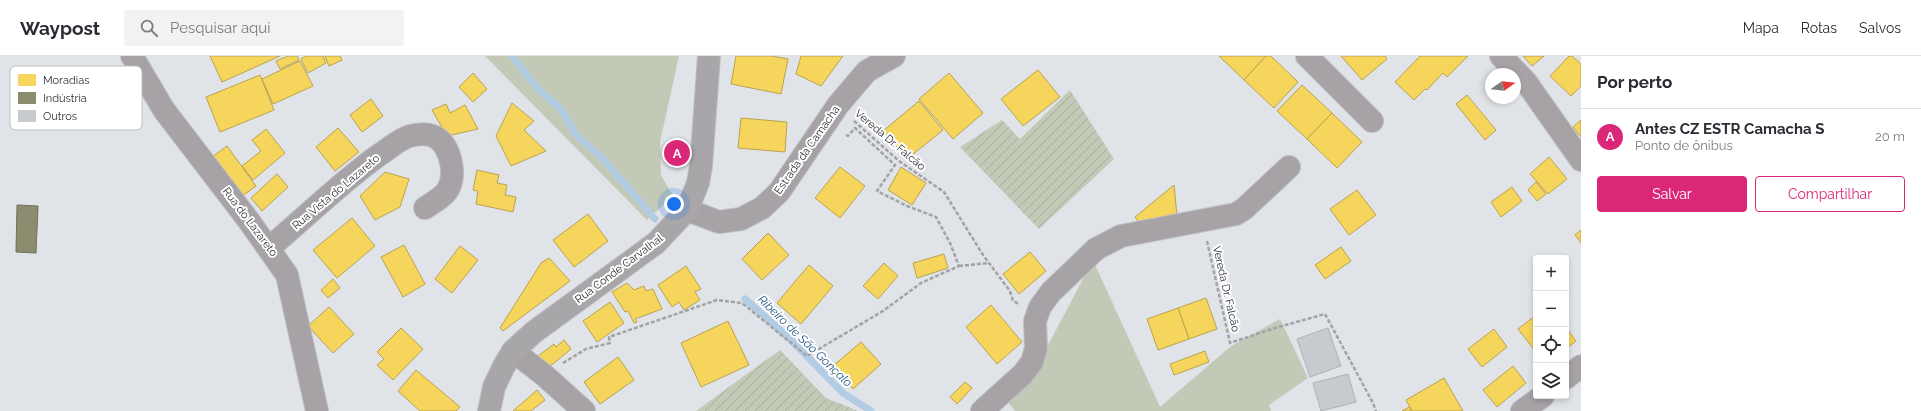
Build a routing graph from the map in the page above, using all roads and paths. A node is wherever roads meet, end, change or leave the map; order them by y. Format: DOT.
graph roads {
  1 [pos="132,56"];
  2 [pos="709,56"];
  3 [pos="894,56"];
  4 [pos="1307,56"];
  5 [pos="1501,56"];
  6 [pos="138,66"];
  7 [pos="142,73"];
  8 [pos="852,120"];
  9 [pos="1372,121"];
  10 [pos="847,130"];
  11 [pos="1581,160"];
  12 [pos="1289,167"];
  13 [pos="425,208"];
  14 [pos="687,210"];
  15 [pos="1202,221"];
  16 [pos="269,248"];
  17 [pos="989,263"];
  18 [pos="959,266"];
  19 [pos="1010,291"];
  20 [pos="513,351"];
  21 [pos="1581,366"];
  22 [pos="544,375"];
  23 [pos="1569,376"];
  24 [pos="1539,399"];
  25 [pos="318,411"];
  26 [pos="489,411"];
  27 [pos="584,411"];
  28 [pos="982,411"];
  29 [pos="1376,411"];
  30 [pos="1522,411"];
  1 -- 6 [label="street, Rua do Lazareto"];
  2 -- 14 [label="main road, Rua Conde Carvalhal"];
  3 -- 14 [label="street, Estrada da Camacha"];
  4 -- 9 [label="street"];
  5 -- 11 [label="street"];
  7 -- 16 [label="street, Rua do Lazareto"];
  8 -- 17 [label="path, Vereda Dr. Falcão"];
  10 -- 18 [label="path"];
  12 -- 15 [label="street"];
  13 -- 16 [label="street, Rua Vista do Lazareto"];
  14 -- 20 [label="main road, Rua Conde Carvalhal"];
  15 -- 28 [label="street"];
  15 -- 29 [label="path, Vereda Dr. Falcão"];
  16 -- 25 [label="street, Rua do Lazareto"];
  17 -- 18 [label="path"];
  17 -- 19 [label="path, Vereda Dr. Falcão"];
  18 -- 22 [label="path"];
  20 -- 22 [label="street"];
  20 -- 26 [label="main road, Rua Conde Carvalhal"];
  21 -- 23 [label="street"];
  22 -- 27 [label="street"];
  24 -- 30 [label="street"];
}
